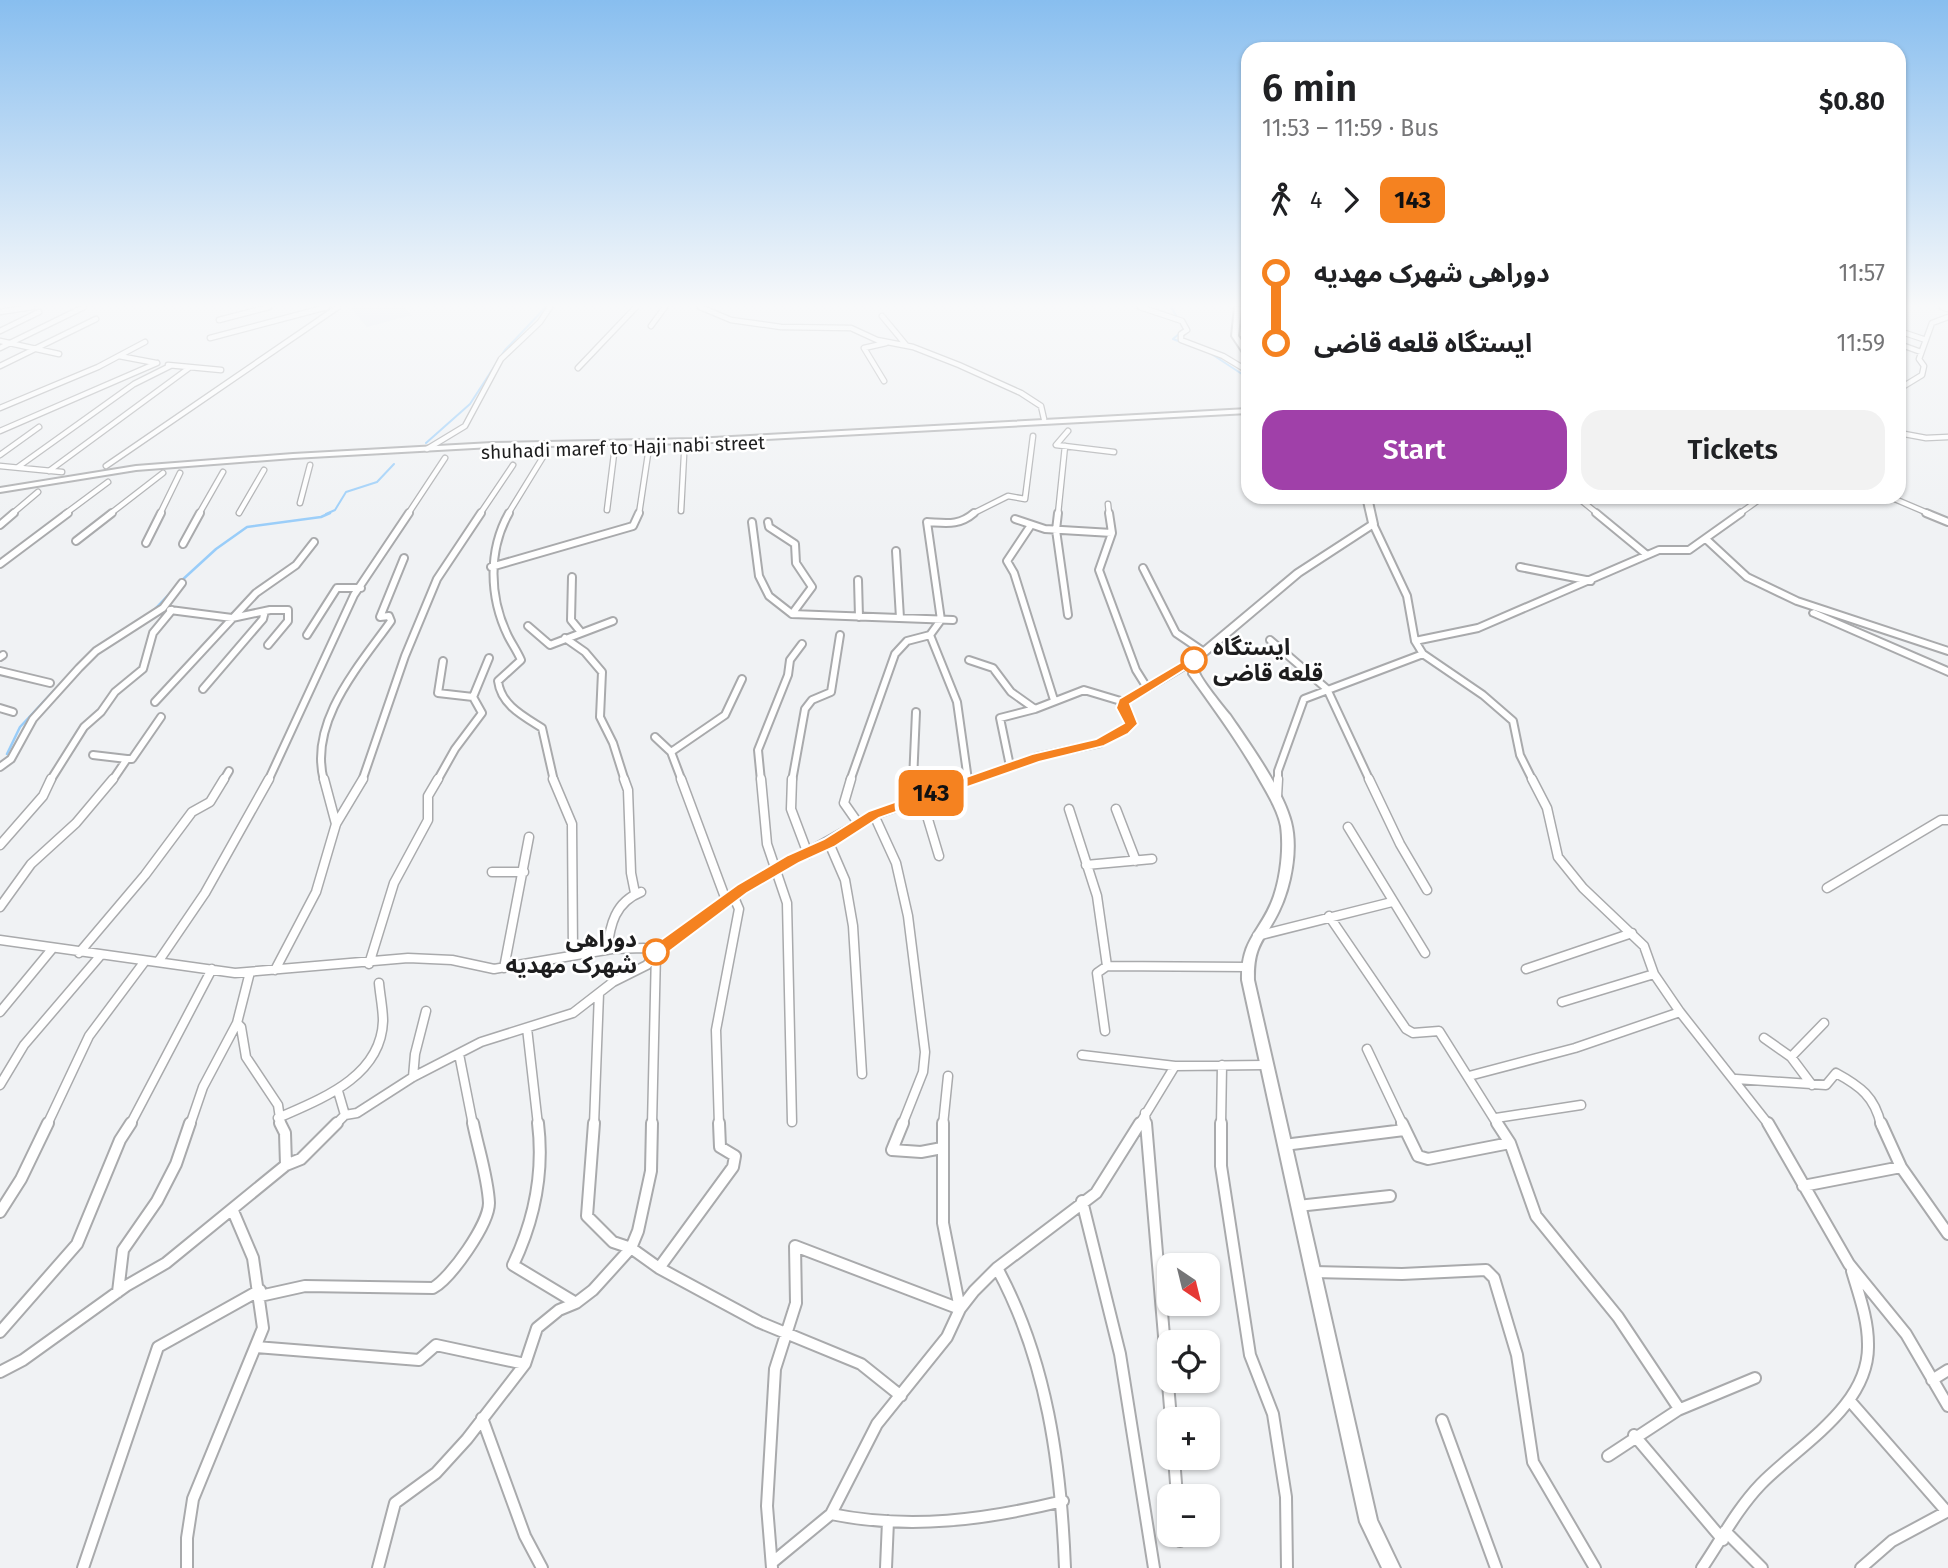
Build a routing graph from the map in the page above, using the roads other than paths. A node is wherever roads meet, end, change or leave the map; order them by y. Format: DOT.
graph roads {
  1 [pos="64,380"];
  2 [pos="117,380"];
  3 [pos="142,380"];
  4 [pos="172,380"];
  5 [pos="231,380"];
  6 [pos="490,380"];
  7 [pos="990,380"];
  8 [pos="0,408"];
  9 [pos="1241,413"];
  10 [pos="1241,413"];
  11 [pos="1044,419"];
  12 [pos="39,427"];
  13 [pos="0,431"];
  14 [pos="1068,431"];
  15 [pos="1906,434"];
  16 [pos="1033,436"];
  17 [pos="1948,437"];
  18 [pos="1065,446"];
  19 [pos="427,449"];
  20 [pos="1114,452"];
  21 [pos="614,454"];
  22 [pos="648,454"];
  23 [pos="0,455"];
  24 [pos="684,455"];
  25 [pos="543,457"];
  26 [pos="445,458"];
  27 [pos="310,465"];
  28 [pos="513,465"];
  29 [pos="0,466"];
  30 [pos="106,466"];
  31 [pos="18,467"];
  32 [pos="264,470"];
  33 [pos="49,471"];
  34 [pos="62,472"];
  35 [pos="180,472"];
  36 [pos="223,472"];
  37 [pos="163,473"];
  38 [pos="108,482"];
  39 [pos="0,490"];
  40 [pos="38,492"];
  41 [pos="0,496"];
  42 [pos="300,503"];
  43 [pos="1108,504"];
  44 [pos="1369,504"];
  45 [pos="1585,504"];
  46 [pos="1754,504"];
  47 [pos="1906,504"];
  48 [pos="607,510"];
  49 [pos="681,511"];
  50 [pos="239,513"];
  51 [pos="1015,519"];
  52 [pos="752,522"];
  53 [pos="768,522"];
  54 [pos="1948,522"];
  55 [pos="1373,523"];
  56 [pos="0,524"];
  57 [pos="1031,525"];
  58 [pos="1056,530"];
  59 [pos="1112,533"];
  60 [pos="1706,539"];
  61 [pos="75,541"];
  62 [pos="314,542"];
  63 [pos="146,543"];
  64 [pos="183,544"];
  65 [pos="896,551"];
  66 [pos="1647,555"];
  67 [pos="404,558"];
  68 [pos="0,564"];
  69 [pos="491,567"];
  70 [pos="1143,568"];
  71 [pos="1520,568"];
  72 [pos="572,577"];
  73 [pos="858,580"];
  74 [pos="1592,581"];
  75 [pos="183,583"];
  76 [pos="361,587"];
  77 [pos="163,608"];
  78 [pos="172,610"];
  79 [pos="265,611"];
  80 [pos="1816,611"];
  81 [pos="792,614"];
  82 [pos="1068,615"];
  83 [pos="859,617"];
  84 [pos="232,618"];
  85 [pos="900,618"];
  86 [pos="941,620"];
  87 [pos="953,620"];
  88 [pos="613,621"];
  89 [pos="528,626"];
  90 [pos="580,631"];
  91 [pos="307,635"];
  92 [pos="840,635"];
  93 [pos="930,635"];
  94 [pos="565,638"];
  95 [pos="1270,640"];
  96 [pos="1415,641"];
  97 [pos="802,644"];
  98 [pos="268,645"];
  99 [pos="1948,651"];
  100 [pos="1423,654"];
  101 [pos="1199,656"];
  102 [pos="489,658"];
  103 [pos="969,660"];
  104 [pos="443,661"];
  105 [pos="1948,665"];
  106 [pos="0,671"];
  107 [pos="1948,673"];
  108 [pos="742,678"];
  109 [pos="50,683"];
  110 [pos="1146,686"];
  111 [pos="1327,689"];
  112 [pos="203,690"];
  113 [pos="472,697"];
  114 [pos="1054,701"];
  115 [pos="155,702"];
  116 [pos="1124,702"];
  117 [pos="0,708"];
  118 [pos="1035,709"];
  119 [pos="13,712"];
  120 [pos="916,712"];
  121 [pos="161,717"];
  122 [pos="655,737"];
  123 [pos="671,752"];
  124 [pos="93,755"];
  125 [pos="127,759"];
  126 [pos="1010,766"];
  127 [pos="0,767"];
  128 [pos="229,771"];
  129 [pos="968,780"];
  130 [pos="916,798"];
  131 [pos="1277,800"];
  132 [pos="1069,808"];
  133 [pos="1116,809"];
  134 [pos="874,815"];
  135 [pos="1948,820"];
  136 [pos="858,823"];
  137 [pos="336,824"];
  138 [pos="1348,827"];
  139 [pos="529,837"];
  140 [pos="829,843"];
  141 [pos="0,845"];
  142 [pos="808,854"];
  143 [pos="939,856"];
  144 [pos="1152,859"];
  145 [pos="1136,861"];
  146 [pos="1086,865"];
  147 [pos="774,869"];
  148 [pos="492,872"];
  149 [pos="524,872"];
  150 [pos="1827,888"];
  151 [pos="1427,890"];
  152 [pos="729,897"];
  153 [pos="1392,902"];
  154 [pos="0,907"];
  155 [pos="1329,916"];
  156 [pos="1632,933"];
  157 [pos="1256,937"];
  158 [pos="2,943"];
  159 [pos="52,949"];
  160 [pos="607,950"];
  161 [pos="656,952"];
  162 [pos="79,953"];
  163 [pos="1425,953"];
  164 [pos="573,954"];
  165 [pos="100,956"];
  166 [pos="145,961"];
  167 [pos="158,962"];
  168 [pos="369,964"];
  169 [pos="1107,966"];
  170 [pos="1247,967"];
  171 [pos="504,968"];
  172 [pos="212,969"];
  173 [pos="1526,969"];
  174 [pos="275,970"];
  175 [pos="250,972"];
  176 [pos="1654,974"];
  177 [pos="379,983"];
  178 [pos="599,993"];
  179 [pos="1562,1002"];
  180 [pos="426,1011"];
  181 [pos="0,1012"];
  182 [pos="1680,1012"];
  183 [pos="237,1023"];
  184 [pos="1824,1023"];
  185 [pos="527,1028"];
  186 [pos="1105,1031"];
  187 [pos="1764,1038"];
  188 [pos="1367,1049"];
  189 [pos="459,1054"];
  190 [pos="1082,1055"];
  191 [pos="1791,1058"];
  192 [pos="1222,1065"];
  193 [pos="1265,1065"];
  194 [pos="1175,1066"];
  195 [pos="862,1074"];
  196 [pos="948,1076"];
  197 [pos="1469,1076"];
  198 [pos="413,1077"];
  199 [pos="1736,1079"];
  200 [pos="0,1085"];
  201 [pos="1812,1085"];
  202 [pos="338,1091"];
  203 [pos="1581,1105"];
  204 [pos="1145,1112"];
  205 [pos="345,1115"];
  206 [pos="278,1118"];
  207 [pos="1496,1118"];
  208 [pos="792,1122"];
  209 [pos="1404,1130"];
  210 [pos="1510,1143"];
  211 [pos="1283,1145"];
  212 [pos="942,1148"];
  213 [pos="286,1165"];
  214 [pos="1901,1167"];
  215 [pos="1803,1186"];
  216 [pos="1390,1196"];
  217 [pos="1082,1201"];
  218 [pos="1297,1206"];
  219 [pos="233,1211"];
  220 [pos="0,1212"];
  221 [pos="1948,1234"];
  222 [pos="631,1248"];
  223 [pos="1849,1264"];
  224 [pos="659,1268"];
  225 [pos="997,1268"];
  226 [pos="1313,1272"];
  227 [pos="118,1292"];
  228 [pos="260,1293"];
  229 [pos="576,1303"];
  230 [pos="960,1309"];
  231 [pos="0,1332"];
  232 [pos="788,1333"];
  233 [pos="256,1347"];
  234 [pos="525,1364"];
  235 [pos="1948,1370"];
  236 [pos="0,1372"];
  237 [pos="1755,1378"];
  238 [pos="1932,1380"];
  239 [pos="901,1396"];
  240 [pos="1850,1401"];
  241 [pos="1948,1406"];
  242 [pos="1170,1407"];
  243 [pos="1678,1407"];
  244 [pos="482,1418"];
  245 [pos="1442,1420"];
  246 [pos="1634,1435"];
  247 [pos="1608,1456"];
  248 [pos="1063,1501"];
  249 [pos="1947,1511"];
  250 [pos="831,1514"];
  251 [pos="888,1521"];
  252 [pos="1724,1535"];
  253 [pos="773,1564"];
  254 [pos="83,1568"];
  255 [pos="187,1568"];
  256 [pos="378,1568"];
  257 [pos="542,1568"];
  258 [pos="886,1568"];
  259 [pos="1065,1568"];
  260 [pos="1154,1568"];
  261 [pos="1287,1568"];
  262 [pos="1391,1568"];
  263 [pos="1496,1568"];
  264 [pos="1595,1568"];
  265 [pos="1702,1568"];
  266 [pos="1762,1568"];
  267 [pos="1861,1568"];
  1 -- 8 [label="street"];
  2 -- 13 [label="street"];
  3 -- 31 [label="street"];
  4 -- 33 [label="street"];
  5 -- 30 [label="street"];
  6 -- 19 [label="street"];
  7 -- 11 [label="street"];
  9 -- 19 [label="main road"];
  10 -- 41 [label="main road, shuhadi maref to Haji nabi street"];
  12 -- 23 [label="street"];
  14 -- 18 [label="street"];
  15 -- 17 [label="street"];
  16 -- 86 [label="street"];
  18 -- 20 [label="street"];
  18 -- 58 [label="street"];
  19 -- 39 [label="main road"];
  21 -- 48 [label="street"];
  22 -- 69 [label="street"];
  24 -- 49 [label="street"];
  25 -- 69 [label="street"];
  26 -- 76 [label="street"];
  27 -- 42 [label="street"];
  28 -- 137 [label="street"];
  29 -- 31 [label="street"];
  31 -- 33 [label="street"];
  32 -- 50 [label="street"];
  33 -- 34 [label="street"];
  35 -- 63 [label="street"];
  36 -- 64 [label="street"];
  37 -- 61 [label="street"];
  38 -- 68 [label="street"];
  40 -- 56 [label="street"];
  43 -- 59 [label="street"];
  44 -- 55 [label="main road"];
  45 -- 66 [label="street"];
  46 -- 60 [label="street"];
  47 -- 54 [label="street"];
  51 -- 57 [label="street"];
  52 -- 81 [label="street"];
  53 -- 81 [label="street"];
  55 -- 96 [label="street"];
  55 -- 101 [label="main road"];
  57 -- 58 [label="street"];
  57 -- 114 [label="street"];
  58 -- 59 [label="street"];
  58 -- 82 [label="street"];
  59 -- 110 [label="street"];
  60 -- 66 [label="street"];
  60 -- 80 [label="street"];
  62 -- 84 [label="street"];
  65 -- 85 [label="street"];
  66 -- 74 [label="street"];
  67 -- 137 [label="street"];
  69 -- 164 [label="street"];
  70 -- 101 [label="street"];
  71 -- 74 [label="street"];
  72 -- 90 [label="street"];
  73 -- 83 [label="street"];
  74 -- 96 [label="street"];
  75 -- 77 [label="street"];
  76 -- 91 [label="street"];
  76 -- 167 [label="street"];
  77 -- 78 [label="street"];
  77 -- 127 [label="street"];
  78 -- 84 [label="street"];
  78 -- 141 [label="street"];
  79 -- 84 [label="street"];
  79 -- 98 [label="street"];
  79 -- 112 [label="street"];
  80 -- 99 [label="street"];
  80 -- 105 [label="main road"];
  80 -- 107 [label="main road"];
  81 -- 83 [label="street"];
  83 -- 85 [label="street"];
  84 -- 115 [label="street"];
  85 -- 86 [label="street"];
  86 -- 87 [label="street"];
  86 -- 93 [label="street"];
  88 -- 90 [label="street"];
  89 -- 94 [label="street"];
  90 -- 94 [label="street"];
  92 -- 142 [label="street"];
  93 -- 129 [label="street"];
  93 -- 136 [label="street"];
  94 -- 160 [label="street"];
  95 -- 111 [label="street"];
  96 -- 100 [label="street"];
  97 -- 147 [label="street"];
  100 -- 111 [label="street"];
  100 -- 156 [label="street"];
  101 -- 110 [label="street"];
  101 -- 131 [label="main road"];
  102 -- 113 [label="street"];
  103 -- 118 [label="street"];
  104 -- 113 [label="street"];
  106 -- 109 [label="street"];
  108 -- 123 [label="street"];
  110 -- 116 [label="street"];
  111 -- 131 [label="street"];
  111 -- 151 [label="street"];
  113 -- 168 [label="street"];
  114 -- 116 [label="street"];
  114 -- 118 [label="street"];
  116 -- 126 [label="street"];
  117 -- 119 [label="street"];
  118 -- 126 [label="street"];
  120 -- 130 [label="street"];
  121 -- 125 [label="street"];
  122 -- 123 [label="street"];
  123 -- 152 [label="street"];
  124 -- 125 [label="street"];
  125 -- 154 [label="street"];
  126 -- 129 [label="street"];
  128 -- 162 [label="street"];
  129 -- 130 [label="street"];
  130 -- 134 [label="street"];
  130 -- 143 [label="street"];
  131 -- 157 [label="main road"];
  132 -- 146 [label="street"];
  133 -- 145 [label="street"];
  134 -- 136 [label="street"];
  134 -- 212 [label="street"];
  135 -- 150 [label="street"];
  136 -- 140 [label="street"];
  137 -- 174 [label="street"];
  138 -- 153 [label="street"];
  139 -- 149 [label="street"];
  140 -- 142 [label="street"];
  140 -- 195 [label="street"];
  142 -- 147 [label="street"];
  144 -- 145 [label="street"];
  145 -- 146 [label="street"];
  146 -- 169 [label="street"];
  147 -- 152 [label="street"];
  147 -- 208 [label="street"];
  148 -- 149 [label="street"];
  149 -- 171 [label="street"];
  152 -- 161 [label="street"];
  152 -- 224 [label="street"];
  153 -- 155 [label="street"];
  153 -- 163 [label="street"];
  155 -- 157 [label="street"];
  155 -- 197 [label="street"];
  156 -- 173 [label="street"];
  156 -- 176 [label="street"];
  157 -- 170 [label="main road"];
  158 -- 159 [label="street"];
  159 -- 162 [label="street"];
  159 -- 181 [label="street"];
  160 -- 161 [label="street"];
  160 -- 164 [label="street"];
  161 -- 178 [label="street"];
  161 -- 222 [label="street"];
  162 -- 165 [label="street"];
  164 -- 171 [label="street"];
  165 -- 166 [label="street"];
  165 -- 200 [label="street"];
  166 -- 167 [label="street"];
  166 -- 220 [label="street"];
  167 -- 172 [label="street"];
  168 -- 171 [label="street"];
  168 -- 174 [label="street"];
  169 -- 170 [label="street"];
  169 -- 186 [label="street"];
  170 -- 193 [label="main road"];
  172 -- 175 [label="street"];
  172 -- 231 [label="street"];
  174 -- 175 [label="street"];
  175 -- 183 [label="street"];
  176 -- 179 [label="street"];
  176 -- 182 [label="street"];
  177 -- 202 [label="street"];
  178 -- 185 [label="street"];
  178 -- 222 [label="street"];
  180 -- 198 [label="street"];
  182 -- 197 [label="street"];
  182 -- 199 [label="street"];
  183 -- 206 [label="street"];
  183 -- 227 [label="street"];
  184 -- 191 [label="street"];
  185 -- 189 [label="street"];
  185 -- 229 [label="street"];
  187 -- 191 [label="street"];
  188 -- 209 [label="street"];
  189 -- 198 [label="street"];
  189 -- 228 [label="street"];
  190 -- 194 [label="street"];
  191 -- 201 [label="street"];
  192 -- 193 [label="street"];
  192 -- 194 [label="street"];
  192 -- 261 [label="street"];
  193 -- 211 [label="main road"];
  194 -- 204 [label="street"];
  196 -- 212 [label="street"];
  197 -- 207 [label="street"];
  198 -- 205 [label="street"];
  199 -- 201 [label="street"];
  199 -- 215 [label="street"];
  201 -- 214 [label="street"];
  202 -- 205 [label="street"];
  202 -- 206 [label="street"];
  203 -- 207 [label="street"];
  204 -- 217 [label="street"];
  204 -- 242 [label="street"];
  205 -- 213 [label="street"];
  206 -- 213 [label="street"];
  207 -- 210 [label="street"];
  209 -- 210 [label="street"];
  209 -- 211 [label="street"];
  210 -- 243 [label="street"];
  211 -- 218 [label="main road"];
  212 -- 230 [label="street"];
  213 -- 219 [label="street"];
  214 -- 215 [label="street"];
  214 -- 221 [label="street"];
  215 -- 223 [label="street"];
  216 -- 218 [label="street"];
  217 -- 225 [label="street"];
  217 -- 260 [label="street"];
  218 -- 226 [label="main road"];
  219 -- 227 [label="street"];
  219 -- 228 [label="street"];
  222 -- 224 [label="street"];
  222 -- 229 [label="street"];
  223 -- 238 [label="street"];
  223 -- 240 [label="street"];
  224 -- 232 [label="street"];
  225 -- 230 [label="street"];
  225 -- 248 [label="street"];
  226 -- 262 [label="main road"];
  226 -- 264 [label="street"];
  227 -- 236 [label="street"];
  228 -- 233 [label="street"];
  228 -- 254 [label="street"];
  229 -- 234 [label="street"];
  230 -- 232 [label="street"];
  230 -- 239 [label="street"];
  232 -- 239 [label="street"];
  232 -- 253 [label="street"];
  233 -- 234 [label="street"];
  233 -- 255 [label="street"];
  234 -- 244 [label="street"];
  235 -- 238 [label="street"];
  237 -- 243 [label="street"];
  238 -- 241 [label="street"];
  239 -- 250 [label="street"];
  240 -- 249 [label="street"];
  240 -- 252 [label="street"];
  243 -- 246 [label="street"];
  244 -- 256 [label="street"];
  244 -- 257 [label="street"];
  245 -- 263 [label="street"];
  246 -- 247 [label="street"];
  246 -- 252 [label="street"];
  248 -- 251 [label="street"];
  248 -- 259 [label="street"];
  249 -- 267 [label="street"];
  250 -- 251 [label="street"];
  250 -- 253 [label="street"];
  251 -- 258 [label="street"];
  252 -- 265 [label="street"];
  252 -- 266 [label="street"];
}
